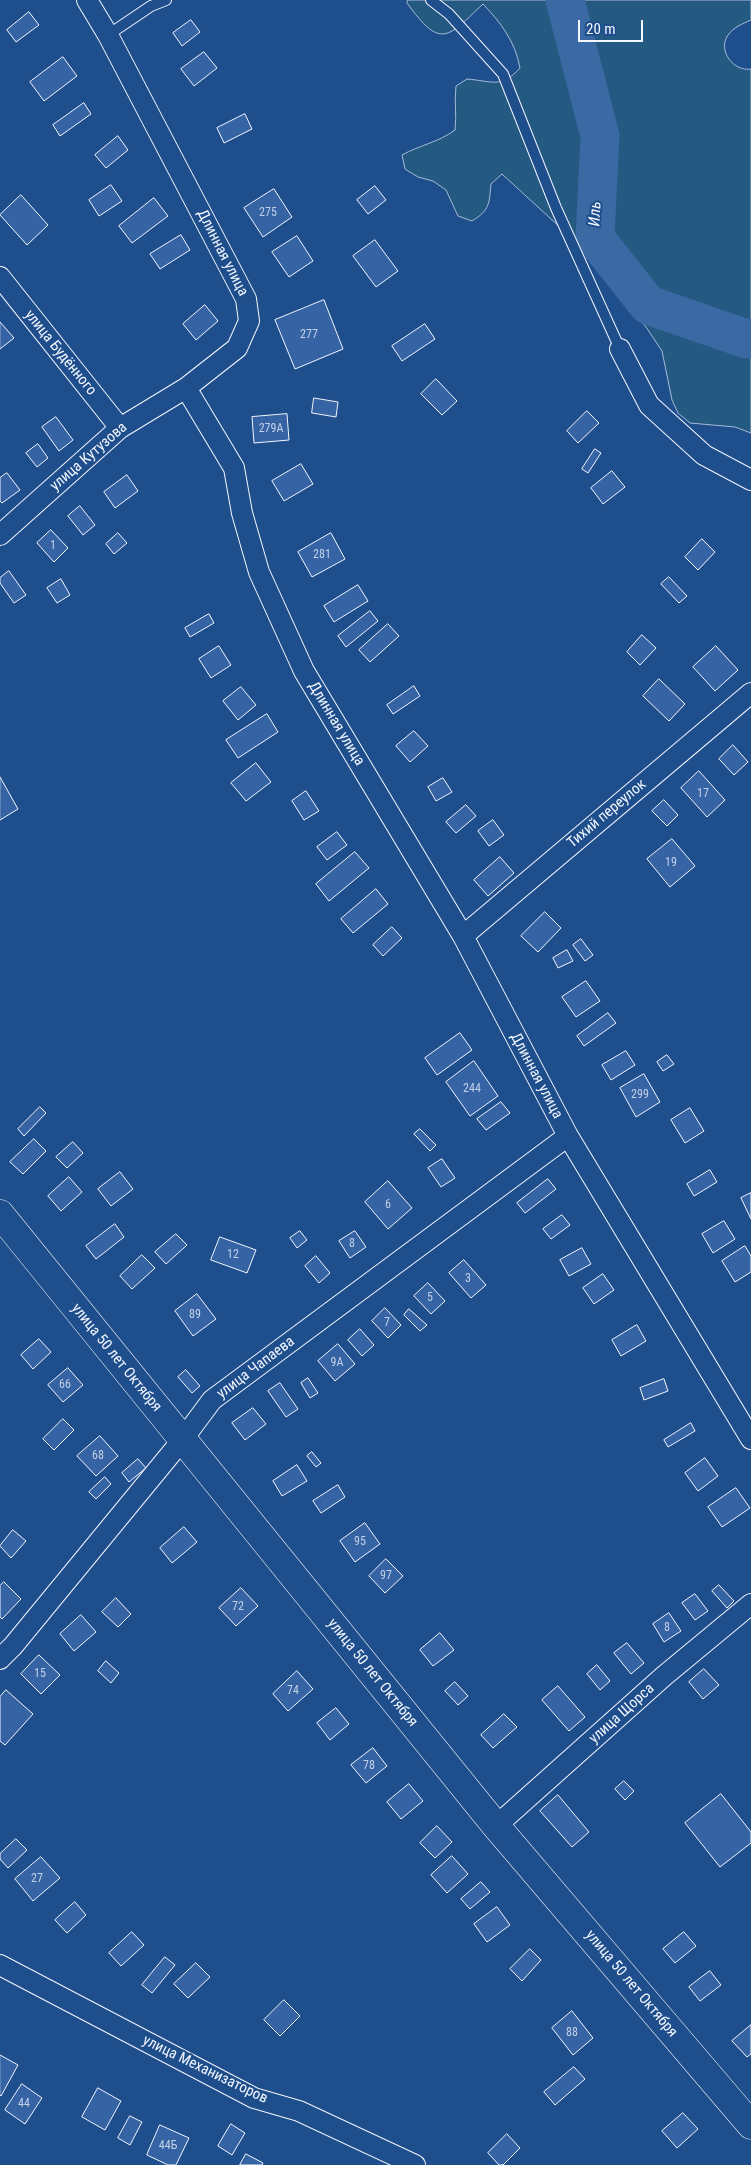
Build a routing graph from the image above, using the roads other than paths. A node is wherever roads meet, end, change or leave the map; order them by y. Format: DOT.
graph roads {
  1 [pos="87,0"];
  2 [pos="166,0"];
  3 [pos="431,0"];
  4 [pos="108,35"];
  5 [pos="0,277"];
  6 [pos="620,349"];
  7 [pos="186,388"];
  8 [pos="120,428"];
  9 [pos="751,480"];
  10 [pos="0,535"];
  11 [pos="751,693"];
  12 [pos="463,936"];
  13 [pos="568,1136"];
  14 [pos="0,1214"];
  15 [pos="183,1439"];
  16 [pos="751,1439"];
  17 [pos="751,1604"];
  18 [pos="0,1658"];
  19 [pos="496,1826"];
  20 [pos="0,1965"];
  21 [pos="751,2125"];
  22 [pos="415,2165"];
  1 -- 4 [label="street, Длинная улица"];
  2 -- 4 [label="lane"];
  3 -- 6 [label="lane"];
  4 -- 7 [label="street, Длинная улица"];
  5 -- 8 [label="street, улица Будённого"];
  6 -- 9 [label="street"];
  7 -- 8 [label="street, улица Кутузова"];
  7 -- 12 [label="street, Длинная улица"];
  8 -- 10 [label="street, улица Кутузова"];
  11 -- 12 [label="street, Тихий переулок"];
  12 -- 13 [label="street, Длинная улица"];
  13 -- 15 [label="street, улица Чапаева"];
  13 -- 16 [label="street, Длинная улица"];
  14 -- 15 [label="street, улица 50 лет Октября"];
  15 -- 18 [label="street, улица Чапаева"];
  15 -- 19 [label="street, улица 50 лет Октября"];
  17 -- 19 [label="street, улица Щорса"];
  19 -- 21 [label="street, улица 50 лет Октября"];
  20 -- 22 [label="street, улица Механизаторов"];
}
